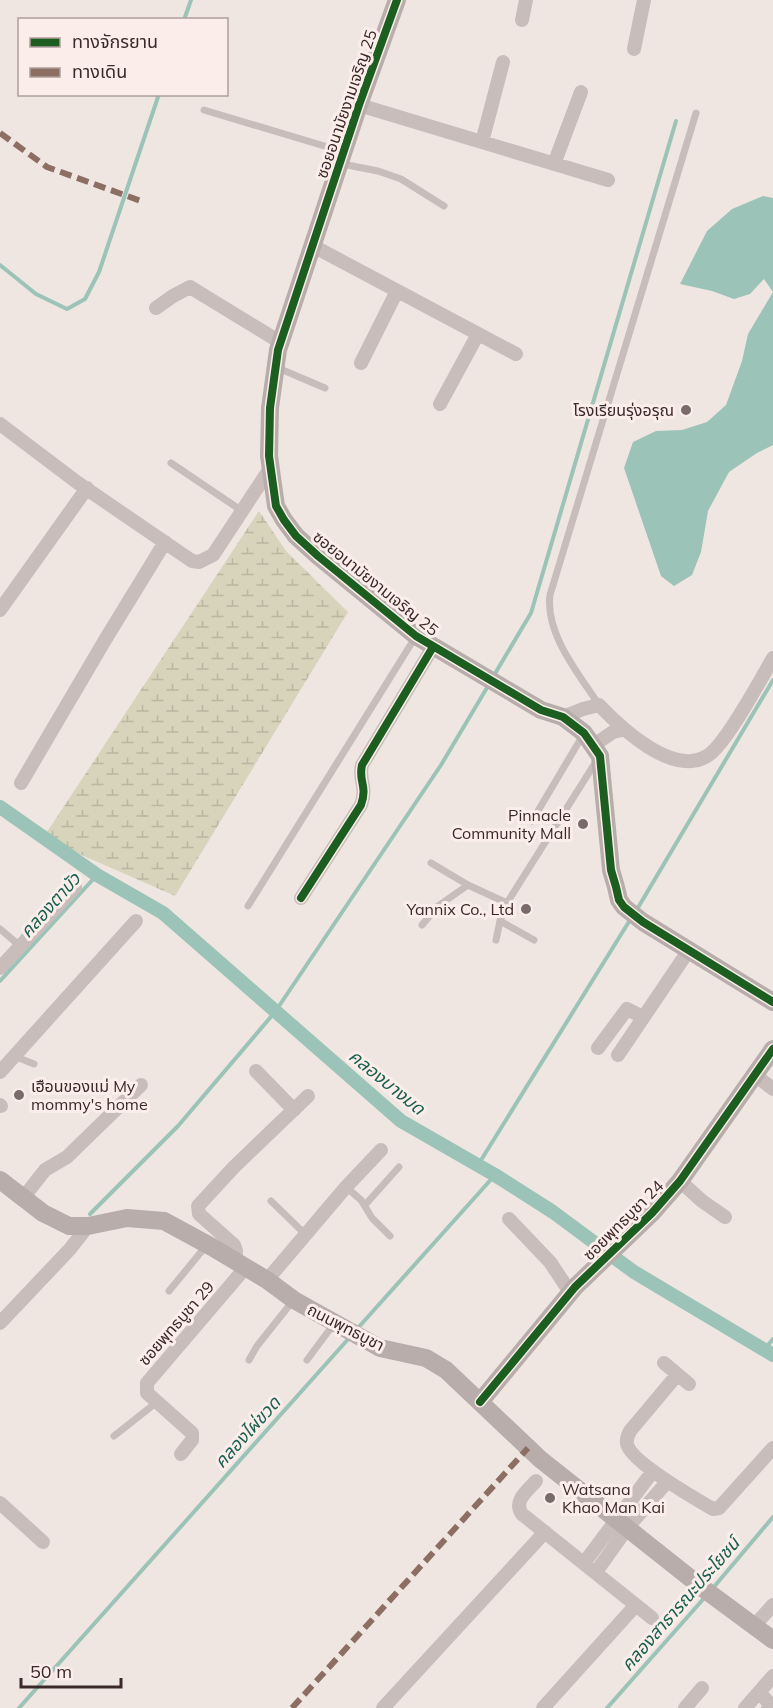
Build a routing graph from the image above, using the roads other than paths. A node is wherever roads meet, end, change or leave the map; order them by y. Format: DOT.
graph roads {
  1 [pos="397,0"];
  2 [pos="526,0"];
  3 [pos="644,0"];
  4 [pos="522,20"];
  5 [pos="634,50"];
  6 [pos="503,62"];
  7 [pos="581,92"];
  8 [pos="359,105"];
  9 [pos="204,110"];
  10 [pos="696,113"];
  11 [pos="482,142"];
  12 [pos="342,158"];
  13 [pos="554,164"];
  14 [pos="608,180"];
  15 [pos="444,206"];
  16 [pos="313,246"];
  17 [pos="397,291"];
  18 [pos="156,308"];
  19 [pos="478,334"];
  20 [pos="280,342"];
  21 [pos="516,354"];
  22 [pos="362,363"];
  23 [pos="276,367"];
  24 [pos="325,388"];
  25 [pos="440,404"];
  26 [pos="0,424"];
  27 [pos="171,463"];
  28 [pos="271,467"];
  29 [pos="87,488"];
  30 [pos="242,511"];
  31 [pos="165,542"];
  32 [pos="0,610"];
  33 [pos="416,636"];
  34 [pos="433,648"];
  35 [pos="773,658"];
  36 [pos="598,705"];
  37 [pos="563,717"];
  38 [pos="622,730"];
  39 [pos="592,745"];
  40 [pos="21,783"];
  41 [pos="532,821"];
  42 [pos="431,863"];
  43 [pos="468,885"];
  44 [pos="75,887"];
  45 [pos="301,898"];
  46 [pos="507,903"];
  47 [pos="248,906"];
  48 [pos="136,921"];
  49 [pos="500,921"];
  50 [pos="422,925"];
  51 [pos="0,929"];
  52 [pos="496,940"];
  53 [pos="534,940"];
  54 [pos="20,946"];
  55 [pos="689,950"];
  56 [pos="0,968"];
  57 [pos="773,1002"];
  58 [pos="643,1017"];
  59 [pos="598,1048"];
  60 [pos="773,1049"];
  61 [pos="618,1054"];
  62 [pos="14,1056"];
  63 [pos="34,1064"];
  64 [pos="256,1071"];
  65 [pos="0,1072"];
  66 [pos="755,1075"];
  67 [pos="141,1085"];
  68 [pos="773,1089"];
  69 [pos="308,1096"];
  70 [pos="294,1110"];
  71 [pos="381,1150"];
  72 [pos="399,1167"];
  73 [pos="0,1180"];
  74 [pos="681,1181"];
  75 [pos="346,1187"];
  76 [pos="23,1198"];
  77 [pos="271,1201"];
  78 [pos="365,1205"];
  79 [pos="725,1217"];
  80 [pos="509,1220"];
  81 [pos="87,1226"];
  82 [pos="306,1234"];
  83 [pos="390,1236"];
  84 [pos="208,1245"];
  85 [pos="240,1264"];
  86 [pos="267,1280"];
  87 [pos="573,1290"];
  88 [pos="169,1291"];
  89 [pos="294,1300"];
  90 [pos="0,1323"];
  91 [pos="342,1326"];
  92 [pos="249,1360"];
  93 [pos="307,1360"];
  94 [pos="664,1363"];
  95 [pos="677,1374"];
  96 [pos="689,1384"];
  97 [pos="156,1402"];
  98 [pos="480,1402"];
  99 [pos="114,1436"];
  100 [pos="773,1448"];
  101 [pos="181,1454"];
  102 [pos="653,1471"];
  103 [pos="536,1481"];
  104 [pos="667,1482"];
  105 [pos="0,1503"];
  106 [pos="623,1523"];
  107 [pos="545,1532"];
  108 [pos="43,1542"];
  109 [pos="584,1563"];
  110 [pos="596,1572"];
  111 [pos="636,1605"];
  112 [pos="773,1605"];
  113 [pos="652,1618"];
  114 [pos="754,1626"];
  115 [pos="773,1640"];
  116 [pos="773,1676"];
  117 [pos="702,1688"];
  118 [pos="759,1692"];
  119 [pos="383,1708"];
  120 [pos="543,1708"];
  121 [pos="685,1708"];
  122 [pos="745,1708"];
  123 [pos="768,1708"];
  1 -- 8 [label="street, ซอยอนามัยงามเจริญ 25"];
  2 -- 4 [label="street"];
  3 -- 5 [label="street"];
  6 -- 11 [label="street"];
  7 -- 13 [label="street"];
  8 -- 11 [label="street"];
  8 -- 12 [label="street, ซอยอนามัยงามเจริญ 25"];
  9 -- 12 [label="lane"];
  10 -- 36 [label="lane"];
  11 -- 13 [label="street"];
  12 -- 15 [label="lane"];
  12 -- 16 [label="street, ซอยอนามัยงามเจริญ 25"];
  13 -- 14 [label="street"];
  16 -- 17 [label="street"];
  16 -- 20 [label="street, ซอยอนามัยงามเจริญ 25"];
  17 -- 19 [label="street"];
  17 -- 22 [label="street"];
  18 -- 20 [label="street"];
  19 -- 21 [label="street"];
  19 -- 25 [label="street"];
  20 -- 23 [label="street, ซอยอนามัยงามเจริญ 25"];
  23 -- 24 [label="lane"];
  23 -- 28 [label="street, ซอยอนามัยงามเจริญ 25"];
  26 -- 29 [label="street"];
  27 -- 30 [label="lane"];
  28 -- 30 [label="street"];
  28 -- 33 [label="street, ซอยอนามัยงามเจริญ 25"];
  29 -- 31 [label="street"];
  29 -- 32 [label="street"];
  30 -- 31 [label="street"];
  31 -- 40 [label="street"];
  33 -- 34 [label="street, ซอยอนามัยงามเจริญ 25"];
  33 -- 47 [label="lane"];
  34 -- 37 [label="street, ซอยอนามัยงามเจริญ 25"];
  34 -- 45 [label="street"];
  35 -- 38 [label="street"];
  36 -- 37 [label="street"];
  36 -- 38 [label="street"];
  37 -- 39 [label="street, ซอยอนามัยงามเจริญ 25"];
  38 -- 39 [label="street"];
  39 -- 41 [label="lane"];
  39 -- 46 [label="lane"];
  39 -- 55 [label="street"];
  42 -- 43 [label="lane"];
  43 -- 46 [label="lane"];
  43 -- 50 [label="lane"];
  44 -- 54 [label="street"];
  46 -- 49 [label="lane"];
  48 -- 62 [label="street"];
  49 -- 52 [label="lane"];
  49 -- 53 [label="lane"];
  51 -- 54 [label="lane"];
  54 -- 56 [label="street"];
  55 -- 57 [label="street"];
  55 -- 58 [label="street"];
  58 -- 59 [label="street"];
  58 -- 61 [label="street"];
  60 -- 66 [label="street, ซอยพุทธบูชา 24"];
  62 -- 63 [label="lane"];
  62 -- 65 [label="street"];
  64 -- 70 [label="street"];
  66 -- 68 [label="street"];
  66 -- 74 [label="street, ซอยพุทธบูชา 24"];
  67 -- 76 [label="street"];
  69 -- 70 [label="street"];
  70 -- 85 [label="street"];
  71 -- 75 [label="street"];
  72 -- 78 [label="lane"];
  73 -- 76 [label="street, ถนนพุทธบูชา"];
  74 -- 79 [label="street"];
  74 -- 87 [label="street, ซอยพุทธบูชา 24"];
  75 -- 78 [label="lane"];
  75 -- 82 [label="street"];
  76 -- 81 [label="street, ถนนพุทธบูชา"];
  77 -- 82 [label="lane"];
  78 -- 83 [label="lane"];
  80 -- 87 [label="street"];
  81 -- 84 [label="street, ถนนพุทธบูชา"];
  81 -- 90 [label="street"];
  82 -- 86 [label="street"];
  84 -- 85 [label="street, ถนนพุทธบูชา"];
  84 -- 88 [label="lane"];
  85 -- 86 [label="street, ถนนพุทธบูชา"];
  85 -- 97 [label="street, ซอยพุทธบูชา 29"];
  86 -- 89 [label="street, ถนนพุทธบูชา"];
  87 -- 98 [label="street, ซอยพุทธบูชา 24"];
  89 -- 91 [label="street, ถนนพุทธบูชา"];
  89 -- 92 [label="lane"];
  91 -- 93 [label="lane"];
  91 -- 98 [label="street, ถนนพุทธบูชา"];
  94 -- 95 [label="street"];
  95 -- 96 [label="street"];
  95 -- 102 [label="street"];
  97 -- 99 [label="lane"];
  97 -- 101 [label="street"];
  98 -- 106 [label="street, ถนนพุทธบูชา"];
  100 -- 104 [label="street"];
  102 -- 104 [label="street"];
  102 -- 106 [label="street"];
  103 -- 107 [label="street"];
  104 -- 106 [label="street"];
  105 -- 108 [label="street"];
  106 -- 109 [label="street"];
  106 -- 110 [label="street"];
  106 -- 114 [label="street, ถนนพุทธบูชา"];
  107 -- 109 [label="street"];
  107 -- 119 [label="street"];
  109 -- 110 [label="street"];
  110 -- 111 [label="street"];
  111 -- 113 [label="street"];
  111 -- 120 [label="street"];
  112 -- 114 [label="street"];
  114 -- 115 [label="street, ถนนพุทธบูชา"];
  116 -- 118 [label="street"];
  117 -- 121 [label="street"];
  118 -- 122 [label="street"];
  118 -- 123 [label="street"];
}
